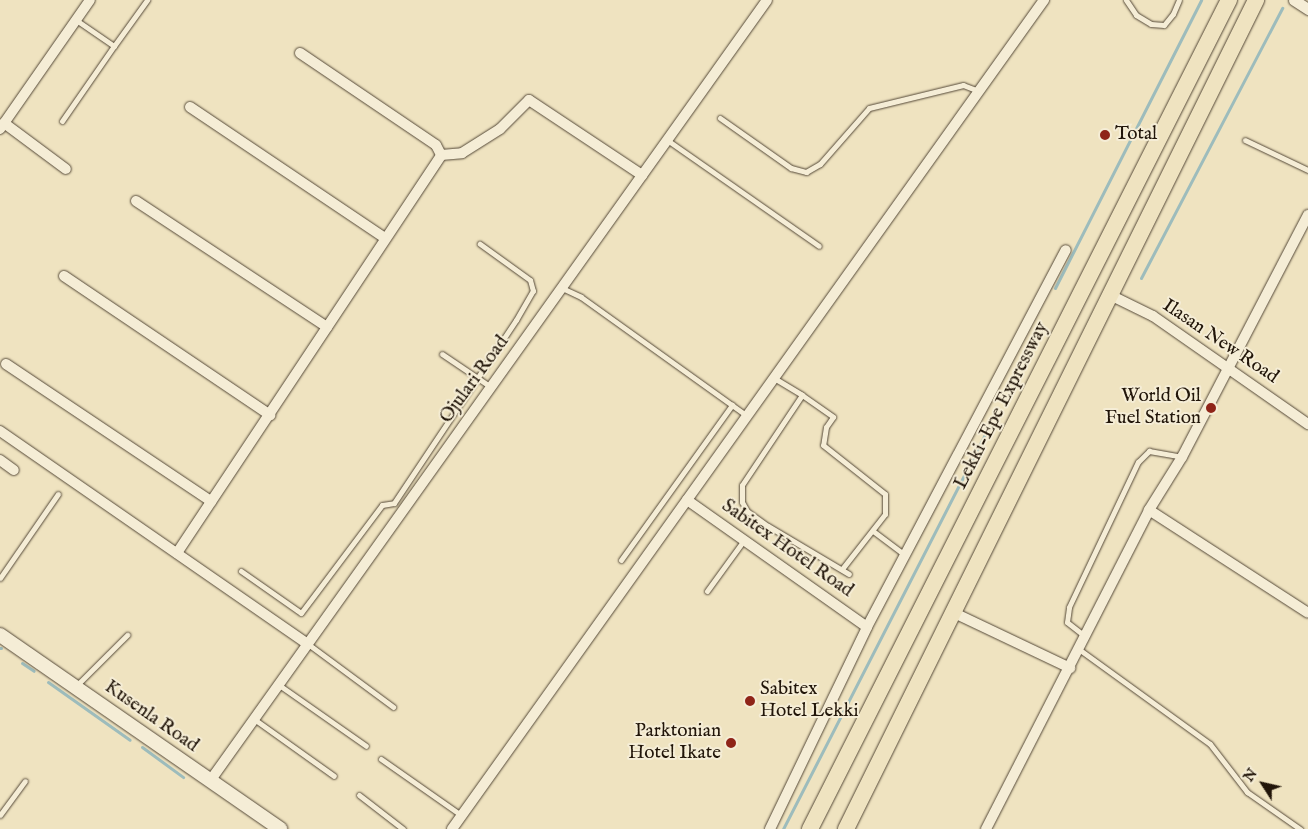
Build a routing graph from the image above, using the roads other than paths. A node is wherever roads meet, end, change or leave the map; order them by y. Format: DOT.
graph roads {
  1 [pos="90,0"];
  2 [pos="147,0"];
  3 [pos="767,0"];
  4 [pos="1044,0"];
  5 [pos="1126,0"];
  6 [pos="1178,0"];
  7 [pos="1222,0"];
  8 [pos="1229,0"];
  9 [pos="1256,0"];
  10 [pos="1294,0"];
  11 [pos="1308,9"];
  12 [pos="1220,17"];
  13 [pos="76,20"];
  14 [pos="114,46"];
  15 [pos="300,53"];
  16 [pos="979,91"];
  17 [pos="190,107"];
  18 [pos="720,118"];
  19 [pos="62,121"];
  20 [pos="2,126"];
  21 [pos="667,140"];
  22 [pos="1245,140"];
  23 [pos="441,155"];
  24 [pos="66,169"];
  25 [pos="1308,170"];
  26 [pos="642,175"];
  27 [pos="136,201"];
  28 [pos="1308,215"];
  29 [pos="386,238"];
  30 [pos="480,244"];
  31 [pos="819,246"];
  32 [pos="1066,250"];
  33 [pos="64,276"];
  34 [pos="562,288"];
  35 [pos="1108,294"];
  36 [pos="327,327"];
  37 [pos="442,354"];
  38 [pos="6,364"];
  39 [pos="1229,369"];
  40 [pos="478,378"];
  41 [pos="774,378"];
  42 [pos="491,387"];
  43 [pos="802,395"];
  44 [pos="732,405"];
  45 [pos="270,415"];
  46 [pos="747,416"];
  47 [pos="1308,424"];
  48 [pos="0,431"];
  49 [pos="1182,457"];
  50 [pos="0,460"];
  51 [pos="14,470"];
  52 [pos="58,494"];
  53 [pos="687,500"];
  54 [pos="211,502"];
  55 [pos="1149,510"];
  56 [pos="873,531"];
  57 [pos="744,540"];
  58 [pos="177,553"];
  59 [pos="905,555"];
  60 [pos="621,560"];
  61 [pos="842,569"];
  62 [pos="240,571"];
  63 [pos="849,574"];
  64 [pos="0,578"];
  65 [pos="707,591"];
  66 [pos="952,612"];
  67 [pos="1308,613"];
  68 [pos="867,627"];
  69 [pos="127,634"];
  70 [pos="0,635"];
  71 [pos="1087,637"];
  72 [pos="308,644"];
  73 [pos="1080,650"];
  74 [pos="1070,668"];
  75 [pos="278,685"];
  76 [pos="75,687"];
  77 [pos="393,707"];
  78 [pos="254,719"];
  79 [pos="366,746"];
  80 [pos="381,759"];
  81 [pos="838,773"];
  82 [pos="334,776"];
  83 [pos="25,781"];
  84 [pos="210,781"];
  85 [pos="359,795"];
  86 [pos="0,814"];
  87 [pos="461,815"];
  88 [pos="280,829"];
  89 [pos="403,829"];
  90 [pos="452,829"];
  91 [pos="770,829"];
  92 [pos="810,829"];
  93 [pos="820,829"];
  94 [pos="846,829"];
  95 [pos="986,829"];
  96 [pos="1300,829"];
  1 -- 13 [label="street"];
  2 -- 14 [label="lane"];
  3 -- 21 [label="street, Ojulari Road"];
  4 -- 16 [label="street"];
  5 -- 6 [label="lane"];
  7 -- 12 [label="street"];
  8 -- 12 [label="highway, Lekki-Epe Expressway"];
  9 -- 35 [label="highway"];
  10 -- 11 [label="street"];
  12 -- 81 [label="highway, Lekki-Epe Expressway"];
  13 -- 14 [label="lane"];
  13 -- 20 [label="street"];
  14 -- 19 [label="lane"];
  15 -- 23 [label="street"];
  16 -- 18 [label="lane"];
  16 -- 41 [label="street"];
  17 -- 29 [label="street"];
  20 -- 24 [label="street"];
  21 -- 26 [label="street, Ojulari Road"];
  21 -- 31 [label="lane"];
  22 -- 25 [label="lane"];
  23 -- 26 [label="street"];
  23 -- 29 [label="street"];
  26 -- 34 [label="street, Ojulari Road"];
  27 -- 36 [label="street"];
  28 -- 39 [label="street"];
  29 -- 36 [label="street"];
  30 -- 40 [label="lane"];
  32 -- 59 [label="street"];
  33 -- 45 [label="street"];
  34 -- 42 [label="street, Ojulari Road"];
  34 -- 44 [label="lane"];
  35 -- 39 [label="street, Ilasan New Road"];
  35 -- 66 [label="highway"];
  36 -- 45 [label="street"];
  37 -- 40 [label="lane"];
  38 -- 54 [label="street"];
  39 -- 47 [label="street, Ilasan New Road"];
  39 -- 49 [label="street"];
  40 -- 42 [label="lane"];
  40 -- 62 [label="lane"];
  41 -- 43 [label="lane"];
  41 -- 46 [label="street"];
  42 -- 72 [label="street, Ojulari Road"];
  43 -- 56 [label="lane"];
  43 -- 61 [label="lane"];
  44 -- 46 [label="lane"];
  44 -- 60 [label="lane"];
  45 -- 54 [label="street"];
  46 -- 53 [label="street"];
  48 -- 58 [label="street"];
  49 -- 55 [label="street"];
  49 -- 71 [label="lane"];
  50 -- 51 [label="street"];
  52 -- 64 [label="lane"];
  53 -- 57 [label="street, Sabitex Hotel Road"];
  53 -- 87 [label="street"];
  54 -- 58 [label="street"];
  55 -- 67 [label="street"];
  55 -- 71 [label="street"];
  56 -- 59 [label="lane"];
  56 -- 61 [label="lane"];
  57 -- 65 [label="lane"];
  57 -- 68 [label="street, Sabitex Hotel Road"];
  58 -- 72 [label="street"];
  59 -- 68 [label="street"];
  61 -- 63 [label="lane"];
  66 -- 74 [label="street"];
  66 -- 94 [label="highway"];
  68 -- 91 [label="street"];
  69 -- 76 [label="lane"];
  70 -- 76 [label="main road, Kusenla Road"];
  71 -- 73 [label="street"];
  72 -- 75 [label="street, Ojulari Road"];
  72 -- 77 [label="lane"];
  73 -- 74 [label="street"];
  73 -- 96 [label="lane"];
  74 -- 95 [label="street"];
  75 -- 78 [label="street, Ojulari Road"];
  75 -- 79 [label="lane"];
  76 -- 84 [label="main road, Kusenla Road"];
  78 -- 82 [label="lane"];
  78 -- 84 [label="street, Ojulari Road"];
  80 -- 87 [label="lane"];
  81 -- 92 [label="highway, Lekki-Epe Expressway"];
  81 -- 93 [label="highway"];
  83 -- 86 [label="lane"];
  84 -- 88 [label="main road, Kusenla Road"];
  85 -- 89 [label="lane"];
  87 -- 90 [label="street"];
}
